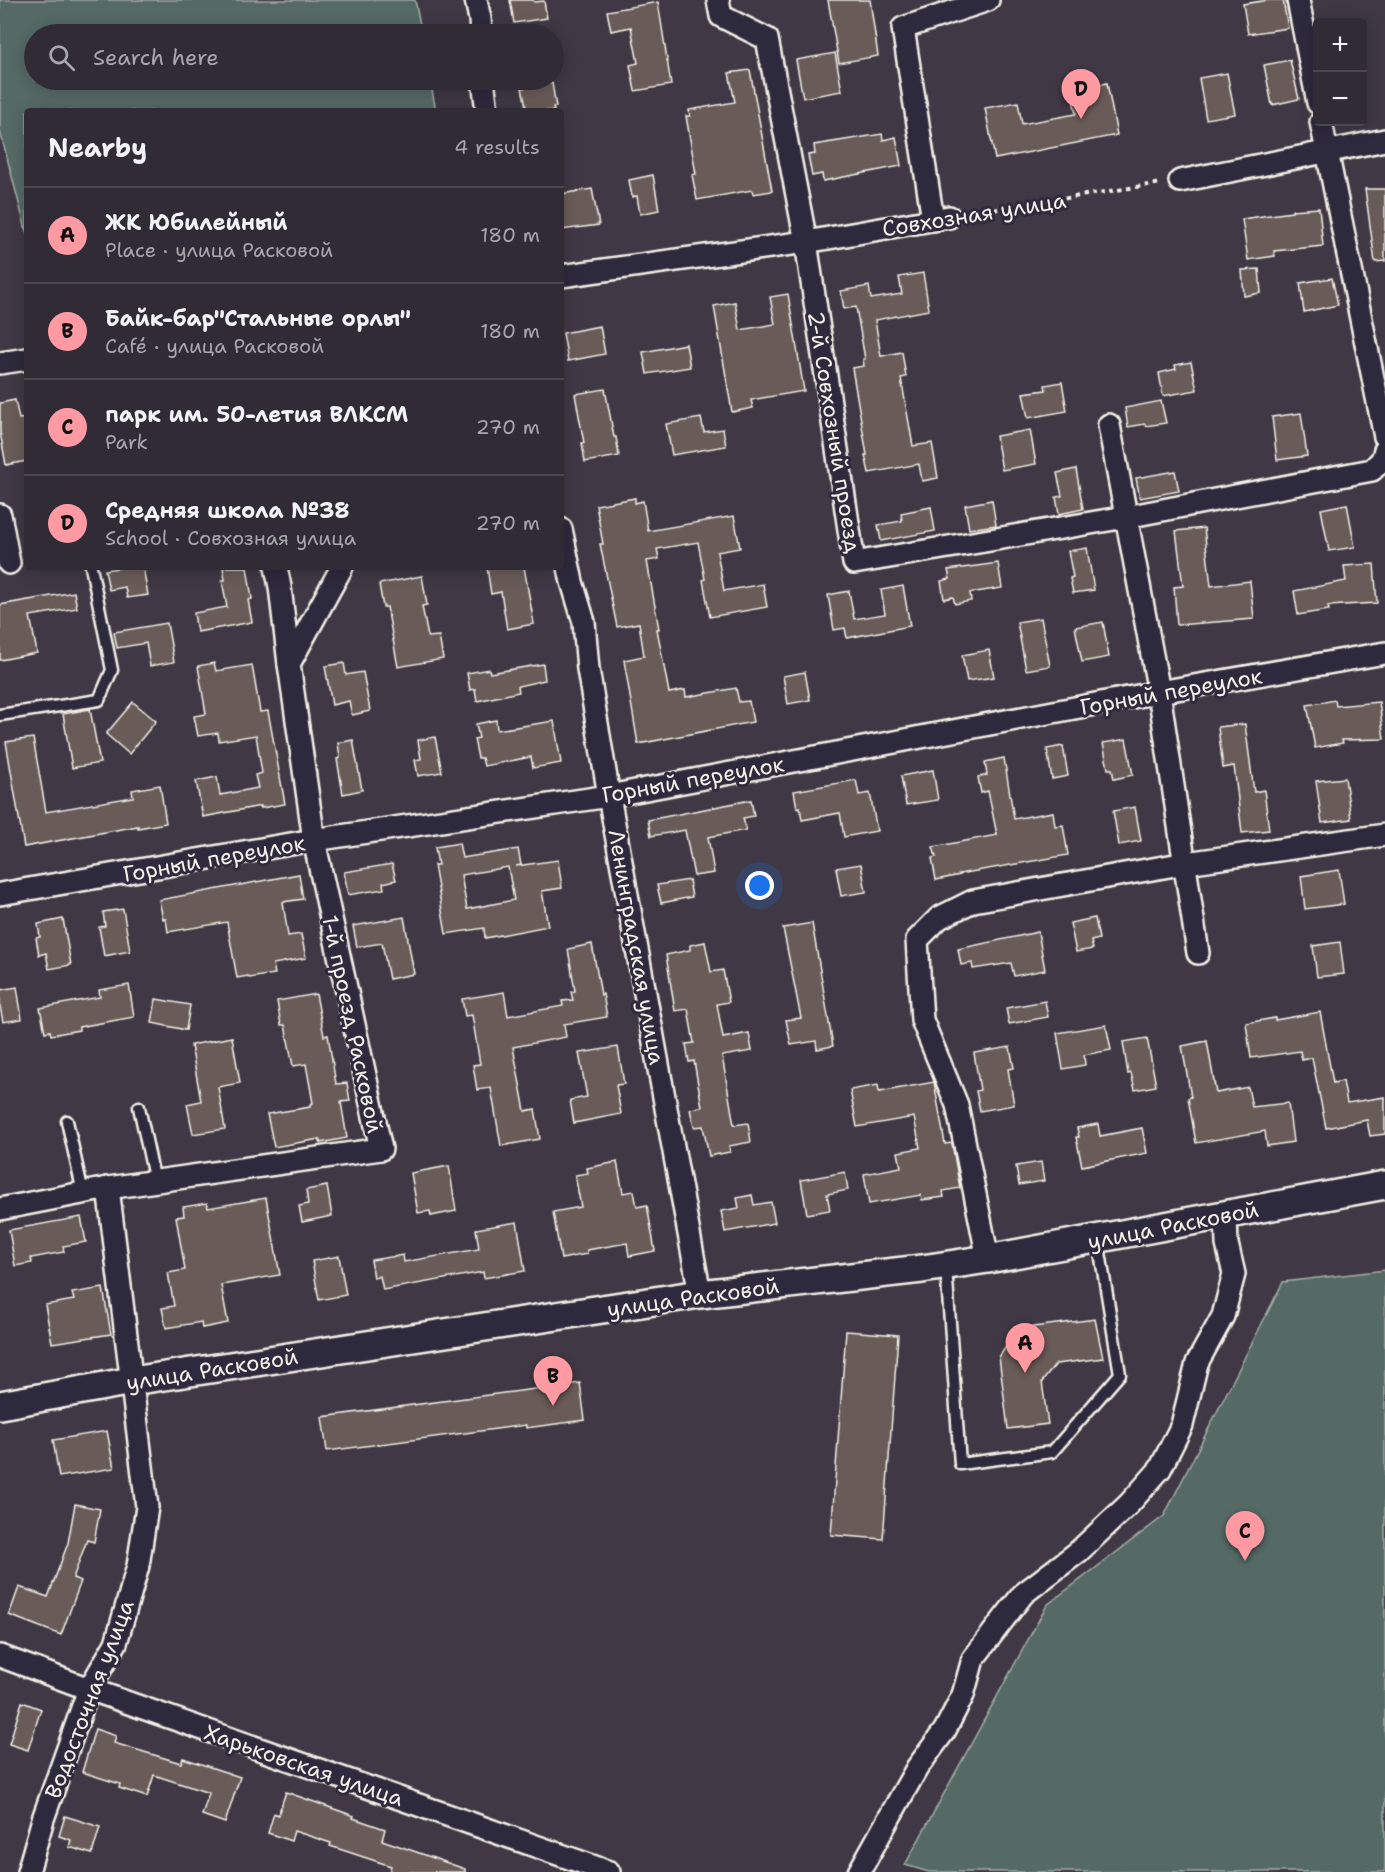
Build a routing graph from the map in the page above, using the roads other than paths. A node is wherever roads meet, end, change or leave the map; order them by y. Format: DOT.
graph roads {
  1 [pos="476,0"];
  2 [pos="718,0"];
  3 [pos="988,0"];
  4 [pos="1298,0"];
  5 [pos="480,24"];
  6 [pos="1313,81"];
  7 [pos="484,90"];
  8 [pos="487,108"];
  9 [pos="1322,126"];
  10 [pos="1385,140"];
  11 [pos="1326,151"];
  12 [pos="1180,181"];
  13 [pos="806,242"];
  14 [pos="564,276"];
  15 [pos="24,359"];
  16 [pos="0,363"];
  17 [pos="1109,425"];
  18 [pos="1385,437"];
  19 [pos="1385,450"];
  20 [pos="0,515"];
  21 [pos="1126,518"];
  22 [pos="564,543"];
  23 [pos="12,563"];
  24 [pos="92,570"];
  25 [pos="277,570"];
  26 [pos="340,570"];
  27 [pos="1385,653"];
  28 [pos="289,664"];
  29 [pos="1159,692"];
  30 [pos="0,716"];
  31 [pos="609,796"];
  32 [pos="1385,835"];
  33 [pos="314,840"];
  34 [pos="1186,863"];
  35 [pos="0,894"];
  36 [pos="1198,953"];
  37 [pos="139,1107"];
  38 [pos="67,1121"];
  39 [pos="155,1182"];
  40 [pos="1385,1185"];
  41 [pos="108,1188"];
  42 [pos="83,1193"];
  43 [pos="0,1209"];
  44 [pos="1226,1215"];
  45 [pos="1098,1240"];
  46 [pos="988,1259"];
  47 [pos="946,1265"];
  48 [pos="700,1294"];
  49 [pos="132,1381"];
  50 [pos="0,1405"];
  51 [pos="0,1656"];
  52 [pos="89,1689"];
  53 [pos="28,1872"];
  54 [pos="609,1872"];
  55 [pos="860,1872"];
  1 -- 5 [label="street"];
  2 -- 13 [label="street"];
  3 -- 13 [label="street, Совхозная улица"];
  4 -- 6 [label="street"];
  7 -- 8 [label="street"];
  9 -- 11 [label="street"];
  10 -- 11 [label="street"];
  11 -- 12 [label="street"];
  11 -- 18 [label="street"];
  13 -- 14 [label="street, Совхозная улица"];
  13 -- 21 [label="street, 2-й Совхозный проезд"];
  15 -- 16 [label="street"];
  17 -- 21 [label="street"];
  19 -- 21 [label="street, 2-й Совхозный проезд"];
  20 -- 23 [label="street"];
  21 -- 29 [label="street"];
  22 -- 31 [label="street, Ленинградская улица"];
  24 -- 30 [label="lane"];
  25 -- 28 [label="street"];
  26 -- 28 [label="street"];
  27 -- 29 [label="street, Горный переулок"];
  28 -- 33 [label="street"];
  29 -- 31 [label="street, Горный переулок"];
  29 -- 34 [label="street"];
  31 -- 33 [label="street, Горный переулок"];
  31 -- 48 [label="street, Ленинградская улица"];
  32 -- 34 [label="street"];
  33 -- 35 [label="street, Горный переулок"];
  33 -- 39 [label="street, 1-й проезд Расковой"];
  34 -- 36 [label="street"];
  34 -- 46 [label="street"];
  37 -- 39 [label="lane"];
  38 -- 42 [label="lane"];
  39 -- 41 [label="street, 1-й проезд Расковой"];
  40 -- 44 [label="street, улица Расковой"];
  41 -- 42 [label="street, 1-й проезд Расковой"];
  41 -- 49 [label="street"];
  42 -- 43 [label="street, 1-й проезд Расковой"];
  44 -- 45 [label="street, улица Расковой"];
  44 -- 55 [label="street"];
  45 -- 46 [label="street, улица Расковой"];
  45 -- 47 [label="lane"];
  46 -- 47 [label="street, улица Расковой"];
  47 -- 48 [label="street, улица Расковой"];
  48 -- 49 [label="street, улица Расковой"];
  49 -- 50 [label="street, улица Расковой"];
  49 -- 52 [label="street, Водосточная улица"];
  51 -- 52 [label="street, Харьковская улица"];
  52 -- 53 [label="street, Водосточная улица"];
  52 -- 54 [label="street, Харьковская улица"];
}
